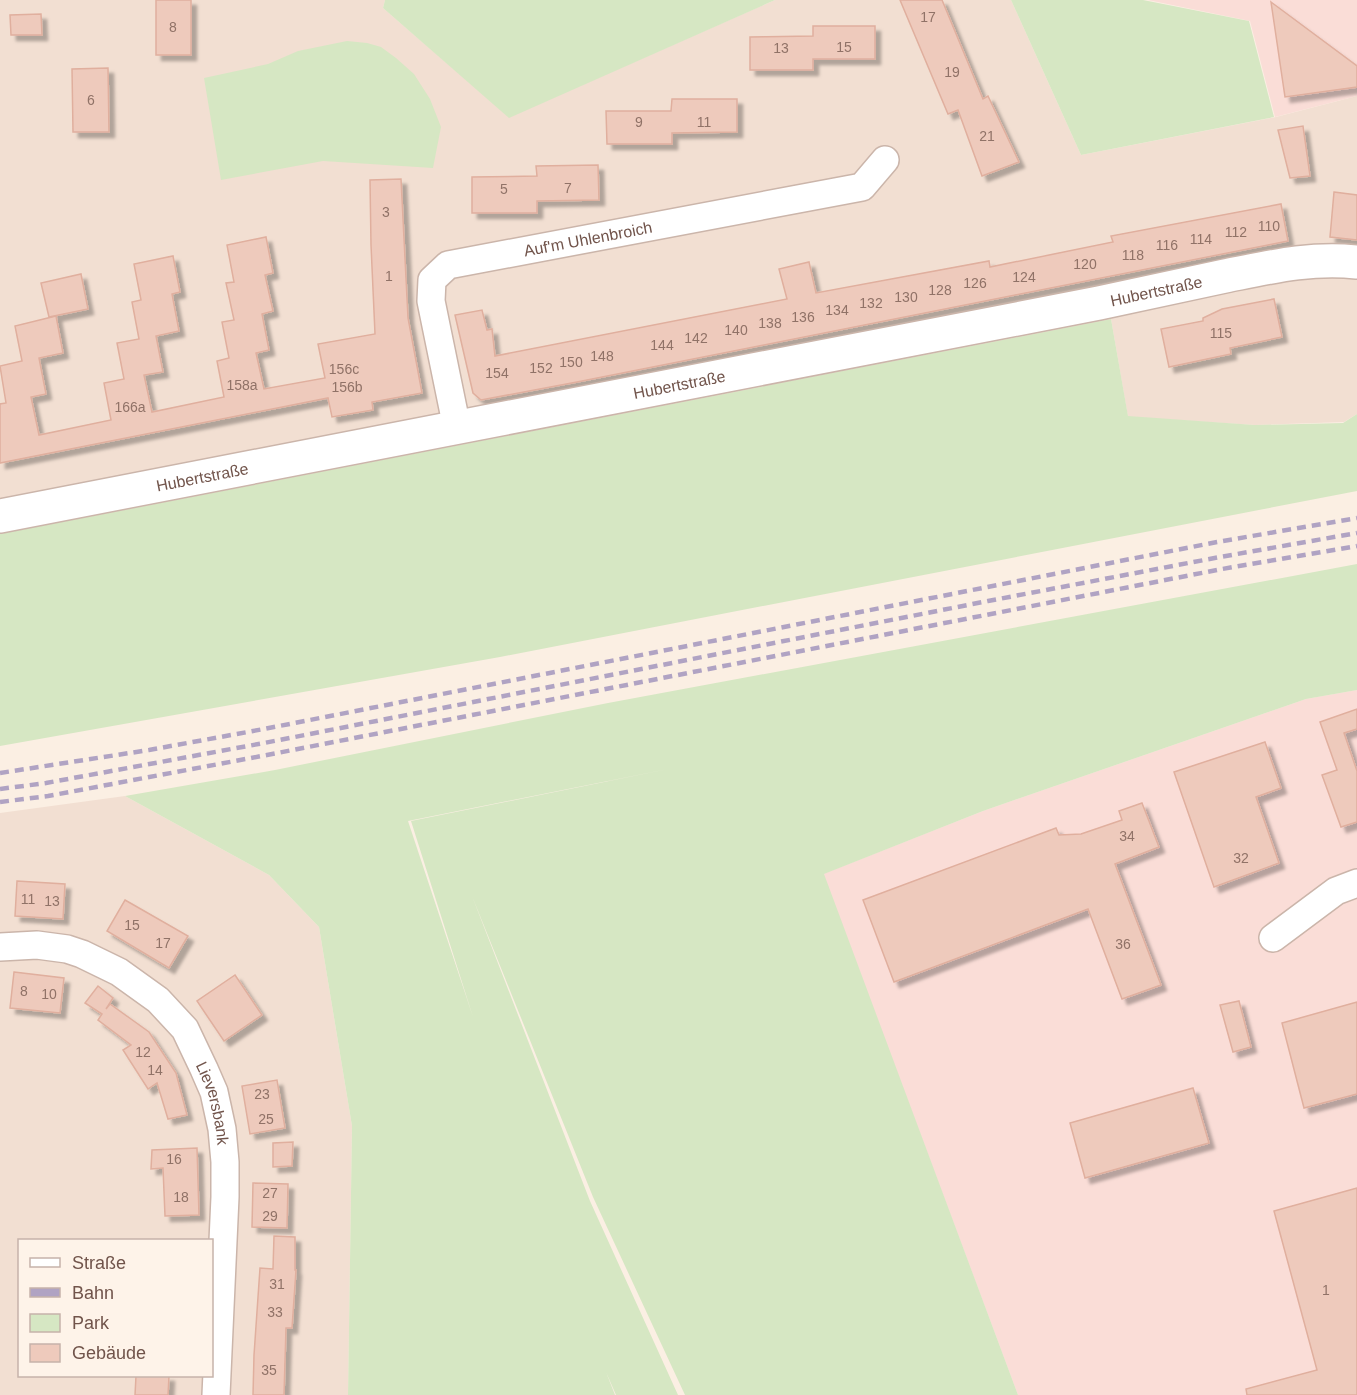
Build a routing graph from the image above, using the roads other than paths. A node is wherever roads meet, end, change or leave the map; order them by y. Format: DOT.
graph roads {
  1 [pos="885,160"];
  2 [pos="1357,262"];
  3 [pos="457,428"];
  4 [pos="0,516"];
  5 [pos="1357,883"];
  6 [pos="1273,938"];
  7 [pos="0,947"];
  8 [pos="216,1395"];
  1 -- 3 [label="street, Auf'm Uhlenbroich"];
  2 -- 3 [label="street, Hubertstraße"];
  3 -- 4 [label="street, Hubertstraße"];
  5 -- 6 [label="street"];
  7 -- 8 [label="street, Lieversbank"];
}
